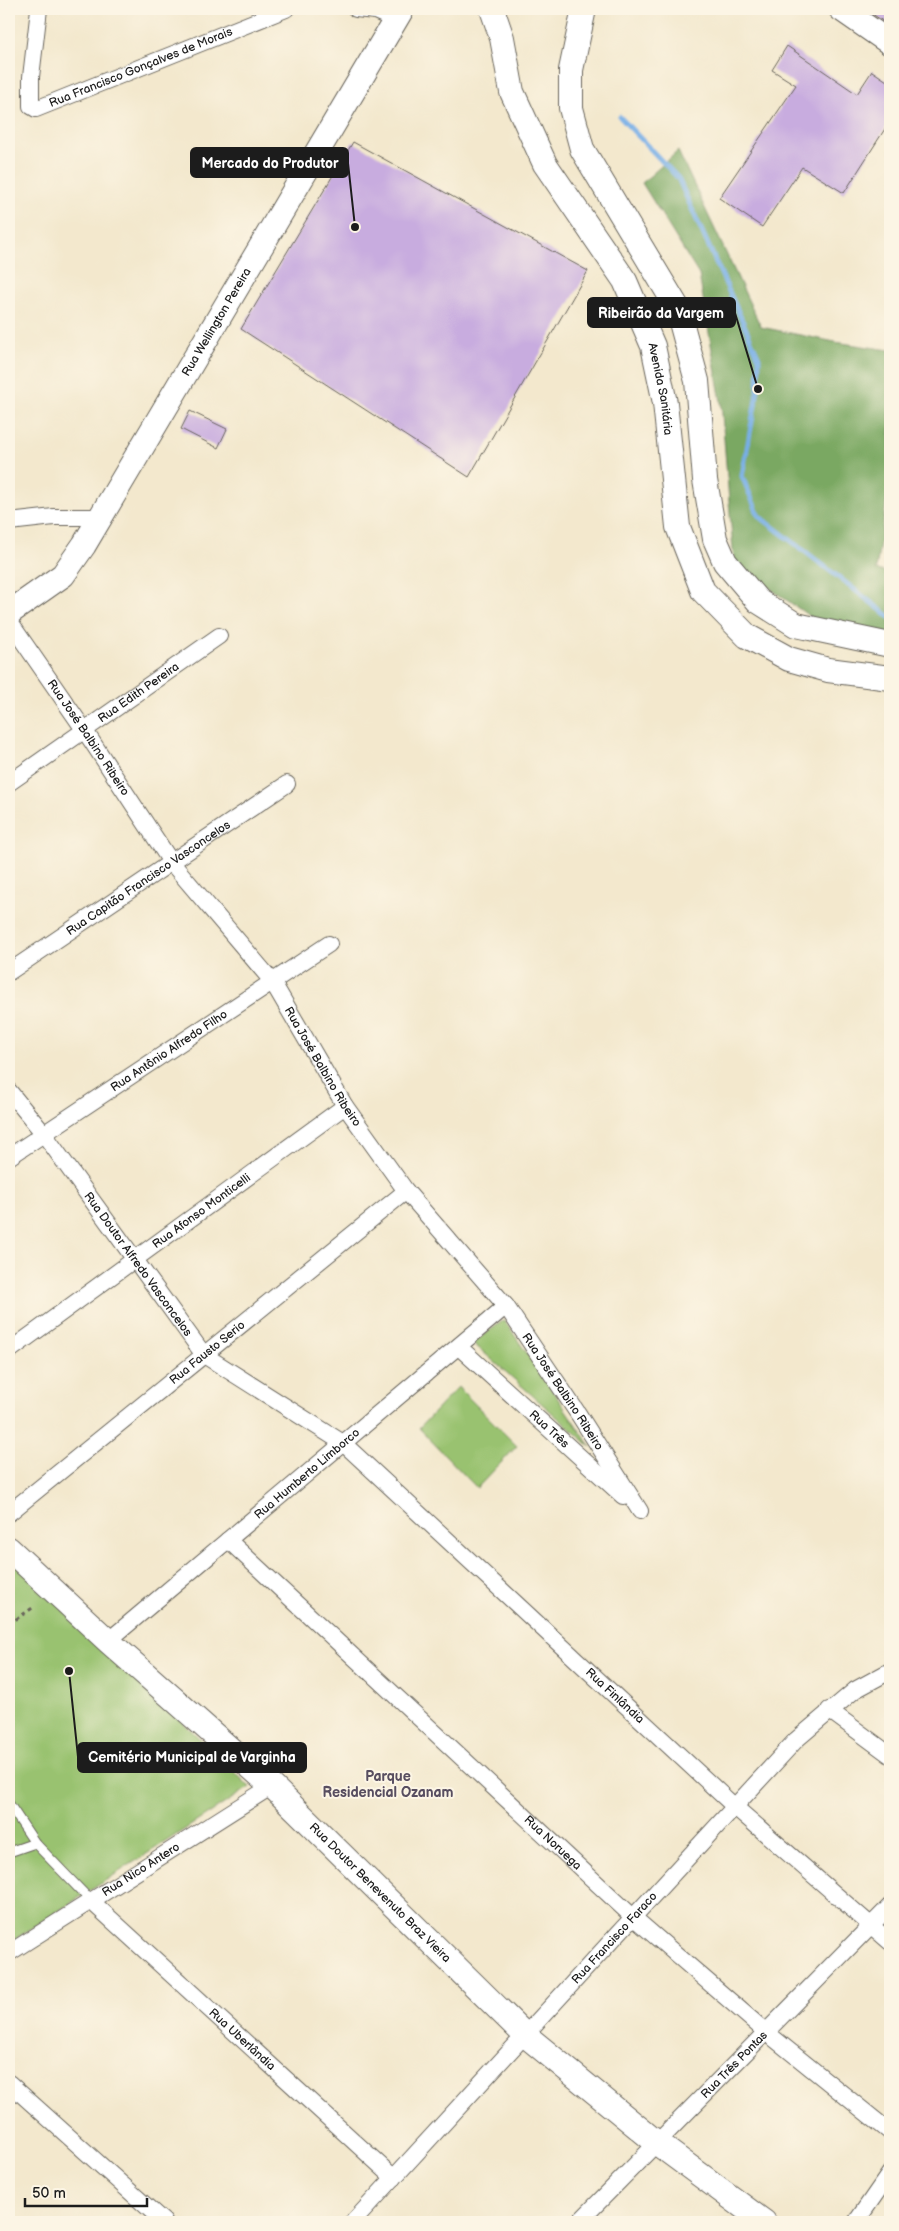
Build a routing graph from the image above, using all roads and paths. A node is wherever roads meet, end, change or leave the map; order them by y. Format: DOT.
graph roads {
  1 [pos="39,9"];
  2 [pos="286,9"];
  3 [pos="356,9"];
  4 [pos="492,9"];
  5 [pos="584,9"];
  6 [pos="845,10"];
  7 [pos="399,14"];
  8 [pos="890,43"];
  9 [pos="101,517"];
  10 [pos="9,522"];
  11 [pos="9,614"];
  12 [pos="9,621"];
  13 [pos="219,636"];
  14 [pos="890,645"];
  15 [pos="890,678"];
  16 [pos="84,731"];
  17 [pos="9,783"];
  18 [pos="287,784"];
  19 [pos="171,862"];
  20 [pos="328,944"];
  21 [pos="9,972"];
  22 [pos="272,981"];
  23 [pos="9,1091"];
  24 [pos="345,1106"];
  25 [pos="44,1134"];
  26 [pos="9,1157"];
  27 [pos="406,1191"];
  28 [pos="135,1259"];
  29 [pos="506,1306"];
  30 [pos="459,1347"];
  31 [pos="9,1351"];
  32 [pos="204,1355"];
  33 [pos="343,1443"];
  34 [pos="640,1512"];
  35 [pos="9,1513"];
  36 [pos="228,1540"];
  37 [pos="9,1549"];
  38 [pos="34,1606"];
  39 [pos="9,1624"];
  40 [pos="108,1641"];
  41 [pos="890,1671"];
  42 [pos="830,1710"];
  43 [pos="890,1755"];
  44 [pos="272,1786"];
  45 [pos="9,1804"];
  46 [pos="735,1807"];
  47 [pos="35,1843"];
  48 [pos="9,1852"];
  49 [pos="91,1901"];
  50 [pos="890,1906"];
  51 [pos="633,1917"];
  52 [pos="870,1926"];
  53 [pos="890,1942"];
  54 [pos="9,1954"];
  55 [pos="766,2032"];
  56 [pos="525,2035"];
  57 [pos="9,2083"];
  58 [pos="890,2132"];
  59 [pos="657,2143"];
  60 [pos="890,2173"];
  61 [pos="394,2178"];
  62 [pos="164,2222"];
  63 [pos="353,2222"];
  64 [pos="579,2222"];
  65 [pos="764,2222"];
  66 [pos="856,2222"];
  1 -- 2 [label="street, Rua Francisco Gonçalves de Morais"];
  3 -- 7 [label="street"];
  4 -- 15 [label="main road, Avenida Sanitária"];
  5 -- 14 [label="main road"];
  6 -- 8 [label="main road"];
  7 -- 9 [label="main road, Rua Wellington Pereira"];
  9 -- 10 [label="street"];
  9 -- 11 [label="main road, Rua Wellington Pereira"];
  12 -- 16 [label="street, Rua José Balbino Ribeiro"];
  13 -- 16 [label="street, Rua Edith Pereira"];
  16 -- 17 [label="street, Rua Edith Pereira"];
  16 -- 19 [label="street, Rua José Balbino Ribeiro"];
  18 -- 19 [label="street, Rua Capitão Francisco Vasconcelos"];
  19 -- 21 [label="street, Rua Capitão Francisco Vasconcelos"];
  19 -- 22 [label="street, Rua José Balbino Ribeiro"];
  20 -- 22 [label="street, Rua Antônio Alfredo Filho"];
  22 -- 24 [label="street, Rua José Balbino Ribeiro"];
  22 -- 25 [label="street, Rua Antônio Alfredo Filho"];
  23 -- 25 [label="street, Rua Doutor Alfredo Vasconcelos"];
  24 -- 27 [label="street, Rua José Balbino Ribeiro"];
  24 -- 28 [label="street, Rua Afonso Monticelli"];
  25 -- 26 [label="street, Rua Antônio Alfredo Filho"];
  25 -- 28 [label="street, Rua Doutor Alfredo Vasconcelos"];
  27 -- 29 [label="street, Rua José Balbino Ribeiro"];
  27 -- 32 [label="street, Rua Fausto Serio"];
  28 -- 31 [label="street, Rua Afonso Monticelli"];
  28 -- 32 [label="street, Rua Doutor Alfredo Vasconcelos"];
  29 -- 30 [label="street, Rua Humberto Limborco"];
  29 -- 34 [label="street, Rua José Balbino Ribeiro"];
  30 -- 33 [label="street, Rua Humberto Limborco"];
  30 -- 34 [label="street, Rua Três"];
  32 -- 33 [label="street, Rua Doutor Alfredo Vasconcelos"];
  32 -- 35 [label="street, Rua Fausto Serio"];
  33 -- 36 [label="street, Rua Humberto Limborco"];
  33 -- 46 [label="street, Rua Finlândia"];
  36 -- 40 [label="street, Rua Humberto Limborco"];
  36 -- 51 [label="street, Rua Noruega"];
  37 -- 40 [label="main road, Rua Doutor Benevenuto Braz Vieira"];
  38 -- 39 [label="path"];
  40 -- 44 [label="main road, Rua Doutor Benevenuto Braz Vieira"];
  41 -- 42 [label="street, Rua Francisco Faraco"];
  42 -- 43 [label="street"];
  42 -- 46 [label="street, Rua Francisco Faraco"];
  44 -- 49 [label="street, Rua Nico Antero"];
  44 -- 56 [label="main road, Rua Doutor Benevenuto Braz Vieira"];
  45 -- 47 [label="lane"];
  46 -- 51 [label="street, Rua Francisco Faraco"];
  46 -- 52 [label="street, Rua Finlândia"];
  47 -- 48 [label="lane"];
  47 -- 49 [label="lane"];
  49 -- 54 [label="street, Rua Nico Antero"];
  49 -- 61 [label="street, Rua Uberlândia"];
  50 -- 52 [label="street, Rua Três Pontas"];
  51 -- 55 [label="street, Rua Noruega"];
  51 -- 56 [label="street, Rua Francisco Faraco"];
  52 -- 53 [label="street, Rua Finlândia"];
  52 -- 55 [label="street, Rua Três Pontas"];
  55 -- 58 [label="street, Rua Noruega"];
  55 -- 59 [label="street, Rua Três Pontas"];
  56 -- 59 [label="main road, Rua Doutor Benevenuto Braz Vieira"];
  56 -- 61 [label="street, Rua Francisco Faraco"];
  57 -- 62 [label="street"];
  59 -- 64 [label="street, Rua Três Pontas"];
  59 -- 65 [label="main road, Rua Doutor Benevenuto Braz Vieira"];
  60 -- 66 [label="street"];
  61 -- 63 [label="street, Rua Francisco Faraco"];
}
